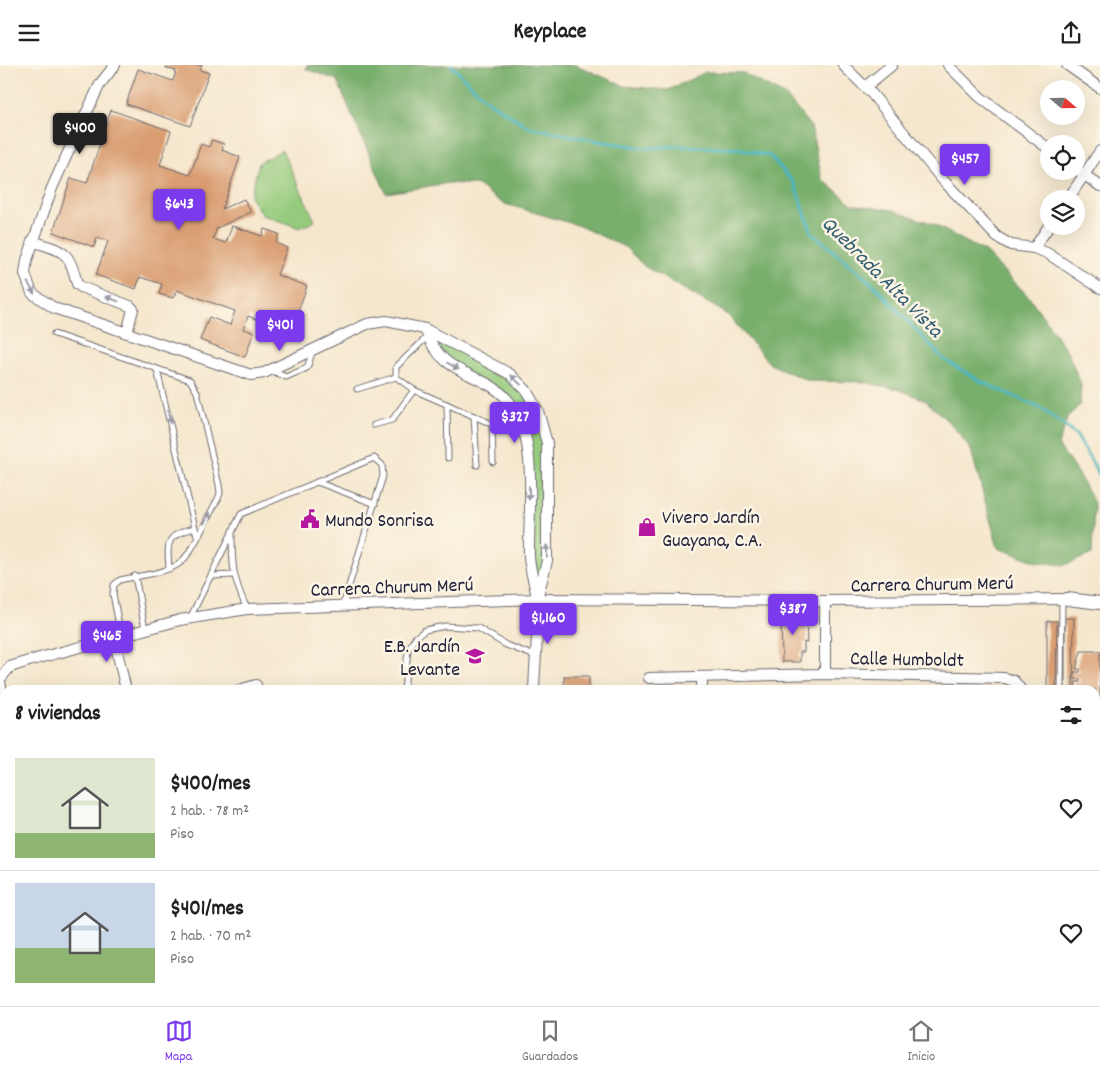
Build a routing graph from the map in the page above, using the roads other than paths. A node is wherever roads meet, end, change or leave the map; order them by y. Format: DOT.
graph roads {
  1 [pos="115,65"];
  2 [pos="843,65"];
  3 [pos="892,65"];
  4 [pos="948,65"];
  5 [pos="1067,65"];
  6 [pos="864,87"];
  7 [pos="1100,88"];
  8 [pos="1040,142"];
  9 [pos="1100,151"];
  10 [pos="1085,166"];
  11 [pos="1085,175"];
  12 [pos="1100,186"];
  13 [pos="1043,235"];
  14 [pos="32,241"];
  15 [pos="1034,248"];
  16 [pos="1100,288"];
  17 [pos="127,333"];
  18 [pos="426,333"];
  19 [pos="54,334"];
  20 [pos="157,370"];
  21 [pos="396,377"];
  22 [pos="356,389"];
  23 [pos="414,390"];
  24 [pos="447,405"];
  25 [pos="474,416"];
  26 [pos="374,425"];
  27 [pos="448,458"];
  28 [pos="493,462"];
  29 [pos="477,465"];
  30 [pos="317,482"];
  31 [pos="375,504"];
  32 [pos="195,528"];
  33 [pos="232,528"];
  34 [pos="197,536"];
  35 [pos="169,568"];
  36 [pos="234,575"];
  37 [pos="135,576"];
  38 [pos="211,576"];
  39 [pos="537,599"];
  40 [pos="1064,599"];
  41 [pos="825,601"];
  42 [pos="1100,601"];
  43 [pos="344,605"];
  44 [pos="248,609"];
  45 [pos="190,618"];
  46 [pos="145,629"];
  47 [pos="117,637"];
  48 [pos="535,656"];
  49 [pos="825,674"];
  50 [pos="649,678"];
  51 [pos="702,678"];
  52 [pos="0,681"];
  53 [pos="125,685"];
  54 [pos="404,685"];
  55 [pos="534,685"];
  56 [pos="702,685"];
  57 [pos="1017,685"];
  58 [pos="1062,685"];
  1 -- 14 [label="street"];
  2 -- 6 [label="street"];
  3 -- 6 [label="street"];
  4 -- 8 [label="street"];
  5 -- 7 [label="street"];
  6 -- 15 [label="street"];
  9 -- 10 [label="street"];
  11 -- 12 [label="street"];
  13 -- 15 [label="street"];
  17 -- 14 [label="street, one-way"];
  14 -- 17 [label="street, one-way"];
  15 -- 16 [label="street"];
  17 -- 18 [label="street"];
  18 -- 21 [label="lane"];
  18 -- 39 [label="street, one-way"];
  39 -- 18 [label="street, one-way"];
  19 -- 20 [label="lane"];
  20 -- 32 [label="lane, one-way"];
  34 -- 20 [label="lane, one-way"];
  21 -- 22 [label="lane"];
  21 -- 23 [label="lane"];
  23 -- 24 [label="lane"];
  23 -- 26 [label="lane"];
  24 -- 25 [label="lane"];
  24 -- 27 [label="lane"];
  25 -- 28 [label="lane"];
  25 -- 29 [label="lane"];
  30 -- 31 [label="lane"];
  30 -- 31 [label="lane"];
  30 -- 33 [label="lane"];
  31 -- 43 [label="lane"];
  32 -- 34 [label="lane"];
  32 -- 35 [label="lane"];
  33 -- 36 [label="lane"];
  33 -- 38 [label="lane"];
  34 -- 35 [label="lane"];
  35 -- 37 [label="lane"];
  36 -- 38 [label="lane"];
  36 -- 44 [label="lane"];
  37 -- 46 [label="lane"];
  37 -- 47 [label="lane"];
  38 -- 45 [label="lane"];
  39 -- 41 [label="street, Carrera Churum Merú"];
  39 -- 43 [label="street, Carrera Churum Merú"];
  39 -- 48 [label="street"];
  40 -- 41 [label="street, Carrera Churum Merú"];
  40 -- 42 [label="street"];
  40 -- 58 [label="lane"];
  41 -- 49 [label="street"];
  43 -- 44 [label="street, Carrera Churum Merú"];
  44 -- 45 [label="street, Carrera Churum Merú"];
  45 -- 46 [label="street, Carrera Churum Merú"];
  46 -- 47 [label="street, Carrera Churum Merú"];
  47 -- 52 [label="street, Carrera Churum Merú"];
  47 -- 53 [label="street"];
  48 -- 54 [label="lane"];
  48 -- 55 [label="street"];
  49 -- 51 [label="street, Calle Humboldt"];
  49 -- 57 [label="street, Calle Humboldt"];
  50 -- 51 [label="street, Calle Humboldt"];
  51 -- 56 [label="street"];
}
